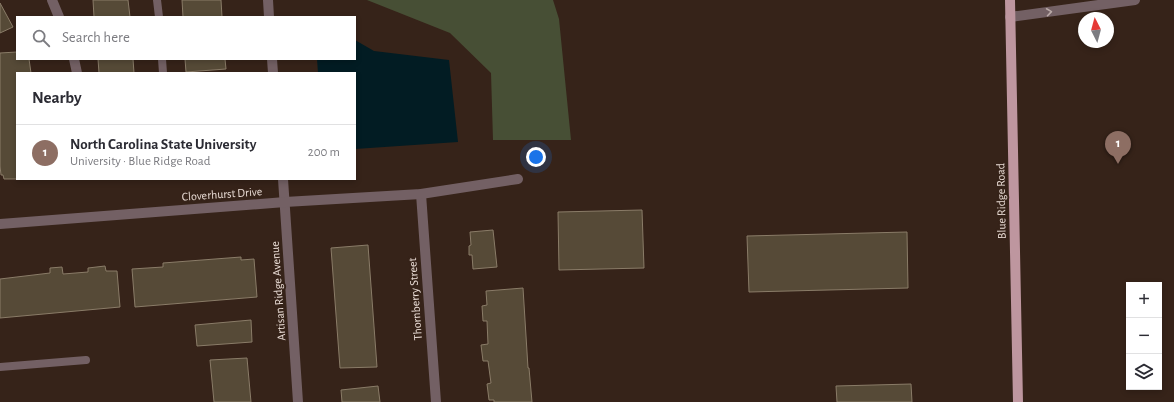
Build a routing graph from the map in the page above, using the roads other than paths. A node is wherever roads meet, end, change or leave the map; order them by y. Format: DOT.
graph roads {
  1 [pos="52,0"];
  2 [pos="157,0"];
  3 [pos="268,0"];
  4 [pos="1010,0"];
  5 [pos="1135,0"];
  6 [pos="59,16"];
  7 [pos="158,16"];
  8 [pos="269,16"];
  9 [pos="1010,17"];
  10 [pos="74,60"];
  11 [pos="162,60"];
  12 [pos="272,60"];
  13 [pos="77,72"];
  14 [pos="164,72"];
  15 [pos="273,72"];
  16 [pos="518,179"];
  17 [pos="283,180"];
  18 [pos="421,194"];
  19 [pos="285,202"];
  20 [pos="0,224"];
  21 [pos="86,360"];
  22 [pos="0,366"];
  23 [pos="298,402"];
  24 [pos="436,402"];
  25 [pos="1018,402"];
  1 -- 6 [label="street"];
  2 -- 7 [label="lane"];
  3 -- 8 [label="street"];
  4 -- 9 [label="main road, Blue Ridge Road"];
  9 -- 5 [label="street, one-way"];
  9 -- 25 [label="main road, Blue Ridge Road"];
  10 -- 13 [label="street"];
  11 -- 14 [label="lane"];
  12 -- 15 [label="street"];
  16 -- 18 [label="street, Cloverhurst Drive"];
  17 -- 19 [label="street, Artisan Ridge Avenue"];
  18 -- 19 [label="street, Cloverhurst Drive"];
  18 -- 24 [label="street, Thornberry Street"];
  19 -- 20 [label="street, Cloverhurst Drive"];
  19 -- 23 [label="street, Artisan Ridge Avenue"];
  21 -- 22 [label="lane"];
}
